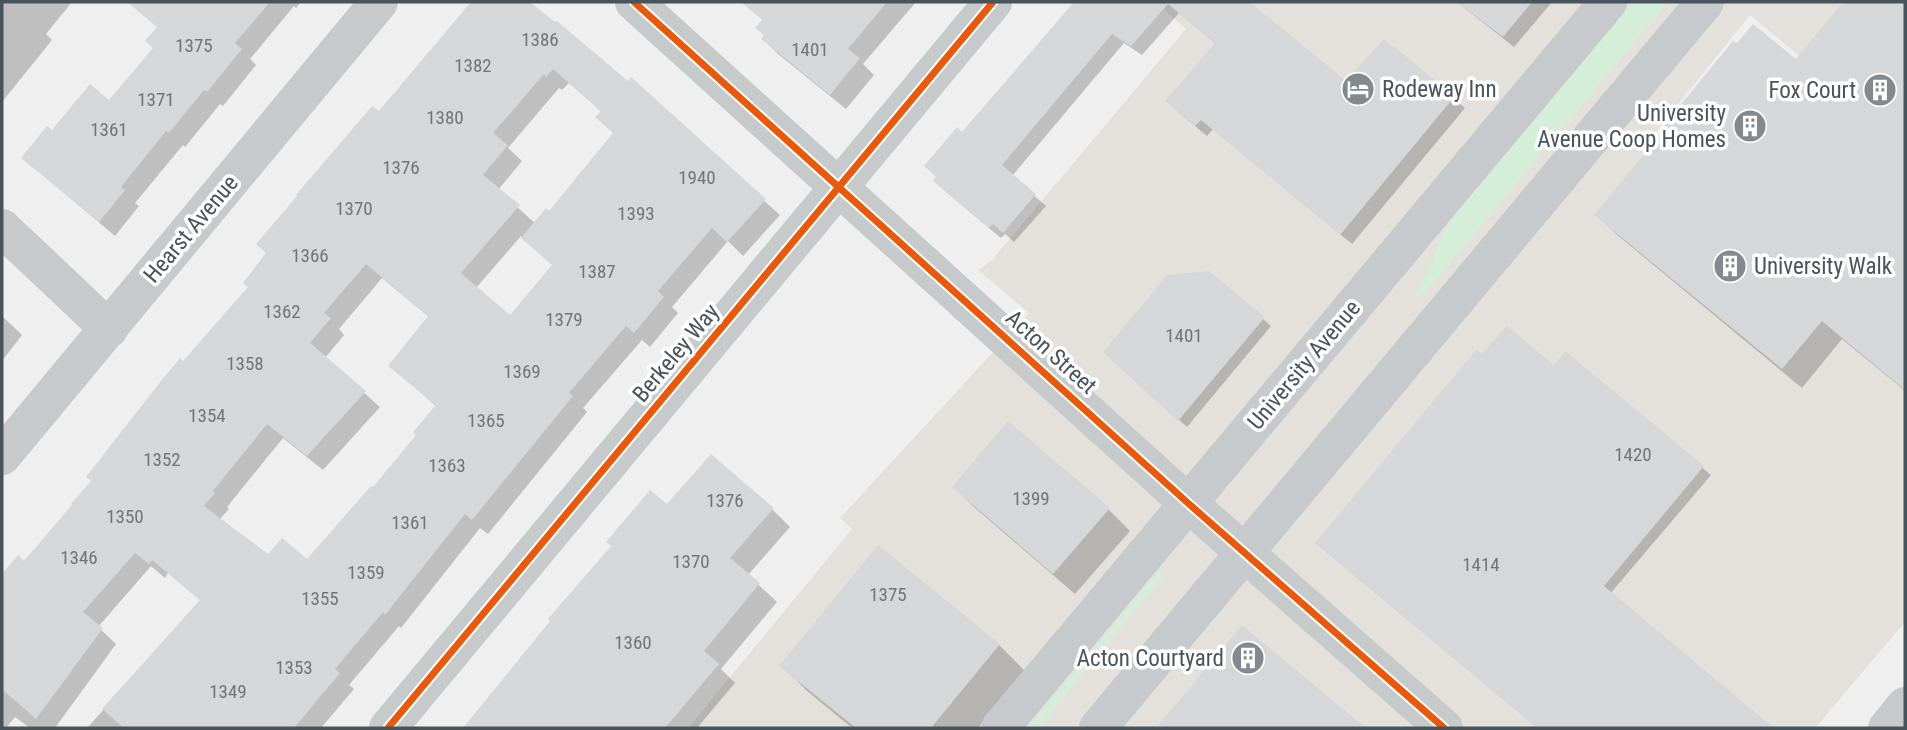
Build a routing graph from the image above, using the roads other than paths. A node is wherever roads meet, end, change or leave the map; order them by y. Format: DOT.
graph roads {
  1 [pos="379,2"];
  2 [pos="634,2"];
  3 [pos="993,2"];
  4 [pos="1608,2"];
  5 [pos="1705,2"];
  6 [pos="838,188"];
  7 [pos="2,228"];
  8 [pos="109,329"];
  9 [pos="2,456"];
  10 [pos="1189,504"];
  11 [pos="1245,553"];
  12 [pos="1905,706"];
  13 [pos="388,728"];
  14 [pos="1000,728"];
  15 [pos="1098,728"];
  16 [pos="1444,728"];
  17 [pos="1887,728"];
  1 -- 8 [label="street, Hearst Avenue"];
  2 -- 6 [label="street, Acton Street"];
  3 -- 6 [label="street, Berkeley Way"];
  4 -- 10 [label="main road, University Avenue"];
  5 -- 11 [label="main road"];
  6 -- 10 [label="street, Acton Street"];
  6 -- 13 [label="street, Berkeley Way"];
  7 -- 8 [label="street"];
  8 -- 9 [label="street, Hearst Avenue"];
  10 -- 11 [label="street, Acton Street"];
  10 -- 14 [label="main road, University Avenue"];
  11 -- 15 [label="main road"];
  11 -- 16 [label="street, Acton Street"];
  12 -- 17 [label="street"];
}
